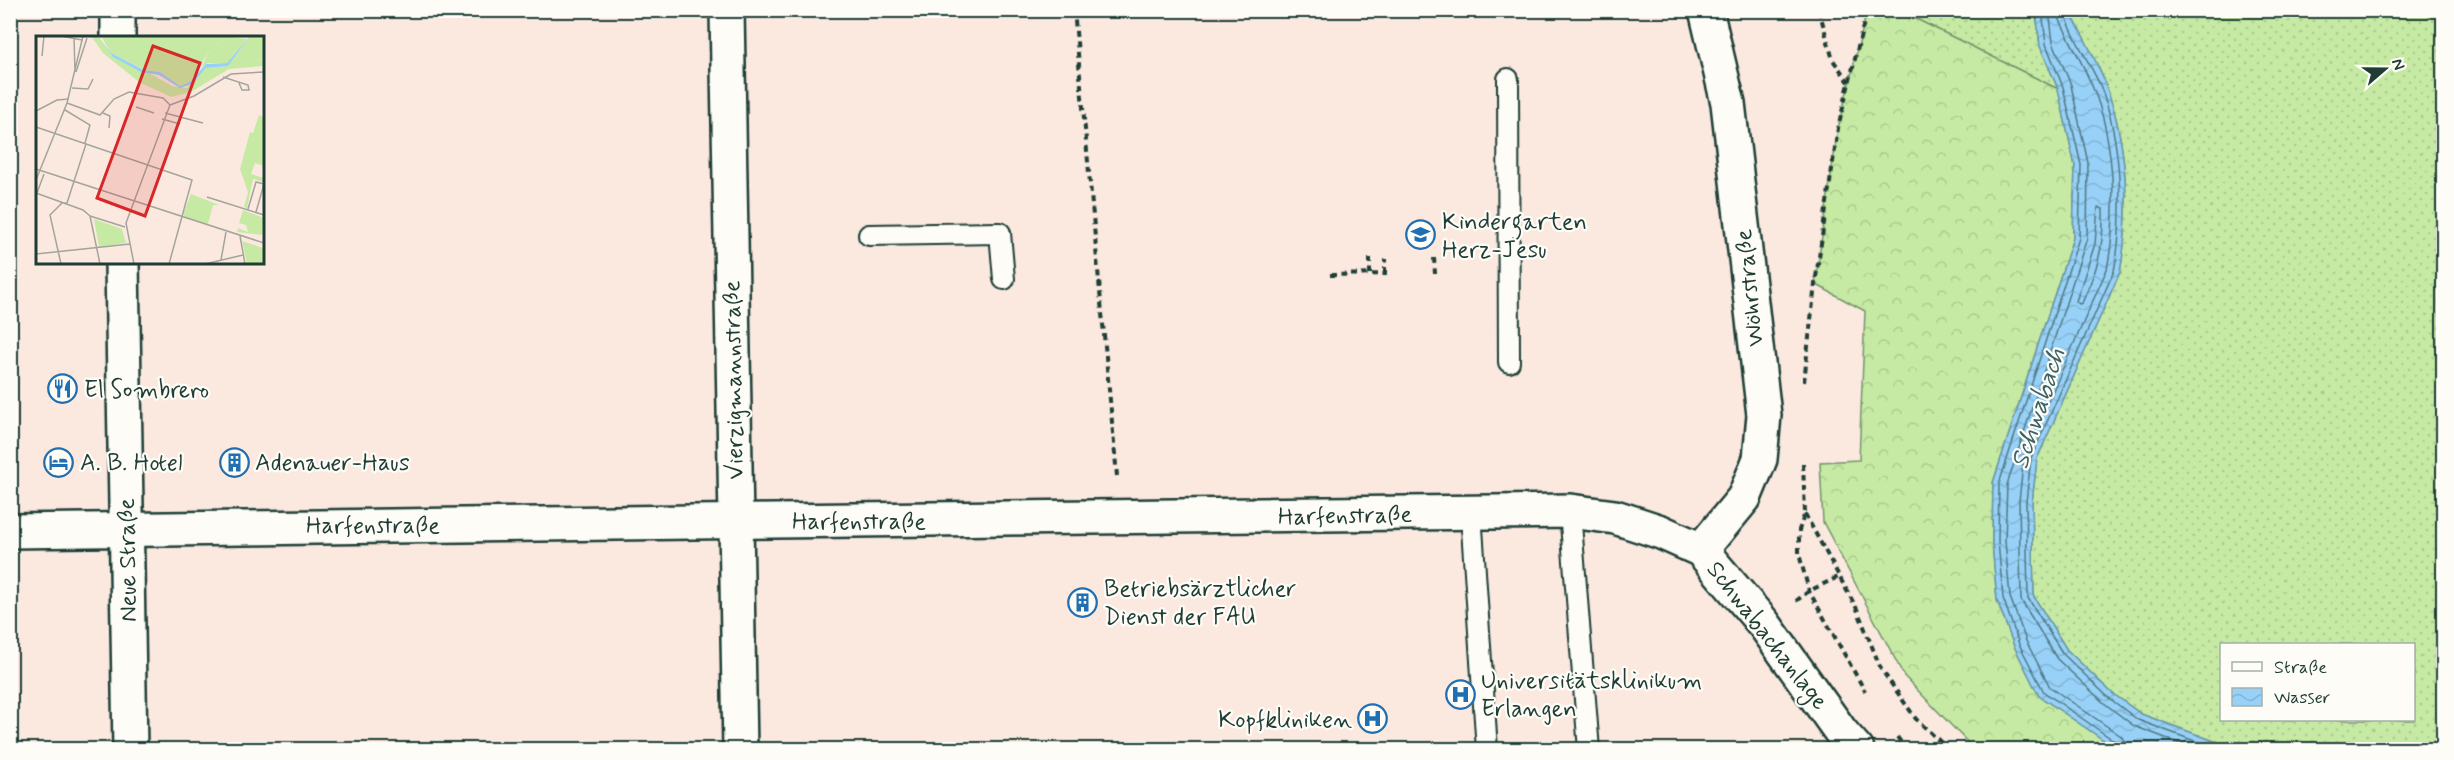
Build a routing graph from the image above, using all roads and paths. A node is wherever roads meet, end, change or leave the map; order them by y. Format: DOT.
graph roads {
  1 [pos="118,10"];
  2 [pos="727,10"];
  3 [pos="1074,10"];
  4 [pos="1706,10"];
  5 [pos="1819,10"];
  6 [pos="1868,10"];
  7 [pos="118,36"];
  8 [pos="1508,80"];
  9 [pos="1849,83"];
  10 [pos="870,235"];
  11 [pos="1370,258"];
  12 [pos="1434,258"];
  13 [pos="1385,259"];
  14 [pos="122,264"];
  15 [pos="1370,274"];
  16 [pos="1435,274"];
  17 [pos="1330,275"];
  18 [pos="1004,279"];
  19 [pos="1509,362"];
  20 [pos="1803,392"];
  21 [pos="1570,512"];
  22 [pos="1471,513"];
  23 [pos="1121,519"];
  24 [pos="736,522"];
  25 [pos="126,529"];
  26 [pos="10,531"];
  27 [pos="1701,550"];
  28 [pos="1840,576"];
  29 [pos="1809,591"];
  30 [pos="1871,700"];
  31 [pos="1895,735"];
  32 [pos="130,750"];
  33 [pos="740,750"];
  34 [pos="1487,750"];
  35 [pos="1589,750"];
  36 [pos="1857,750"];
  37 [pos="1907,750"];
  38 [pos="1949,750"];
  1 -- 7 [label="street"];
  2 -- 24 [label="street, Vierzigmannstraße"];
  3 -- 23 [label="path"];
  4 -- 27 [label="street, Wöhrstraße"];
  5 -- 9 [label="path"];
  6 -- 9 [label="path"];
  8 -- 19 [label="lane"];
  9 -- 20 [label="path"];
  10 -- 18 [label="lane"];
  11 -- 15 [label="path"];
  12 -- 16 [label="path"];
  13 -- 15 [label="path"];
  14 -- 25 [label="street, Neue Straße"];
  15 -- 17 [label="path"];
  21 -- 22 [label="street, Harfenstraße"];
  21 -- 27 [label="street, Harfenstraße"];
  21 -- 35 [label="lane"];
  22 -- 23 [label="street, Harfenstraße"];
  22 -- 34 [label="lane"];
  23 -- 24 [label="street, Harfenstraße"];
  24 -- 25 [label="street, Harfenstraße"];
  24 -- 33 [label="street, Vierzigmannstraße"];
  25 -- 26 [label="street, Harfenstraße"];
  25 -- 32 [label="street, Neue Straße"];
  27 -- 36 [label="street, Schwabachanlage"];
  28 -- 29 [label="path"];
  28 -- 29 [label="path"];
  28 -- 38 [label="path"];
  29 -- 30 [label="path"];
  31 -- 37 [label="path"];
}
